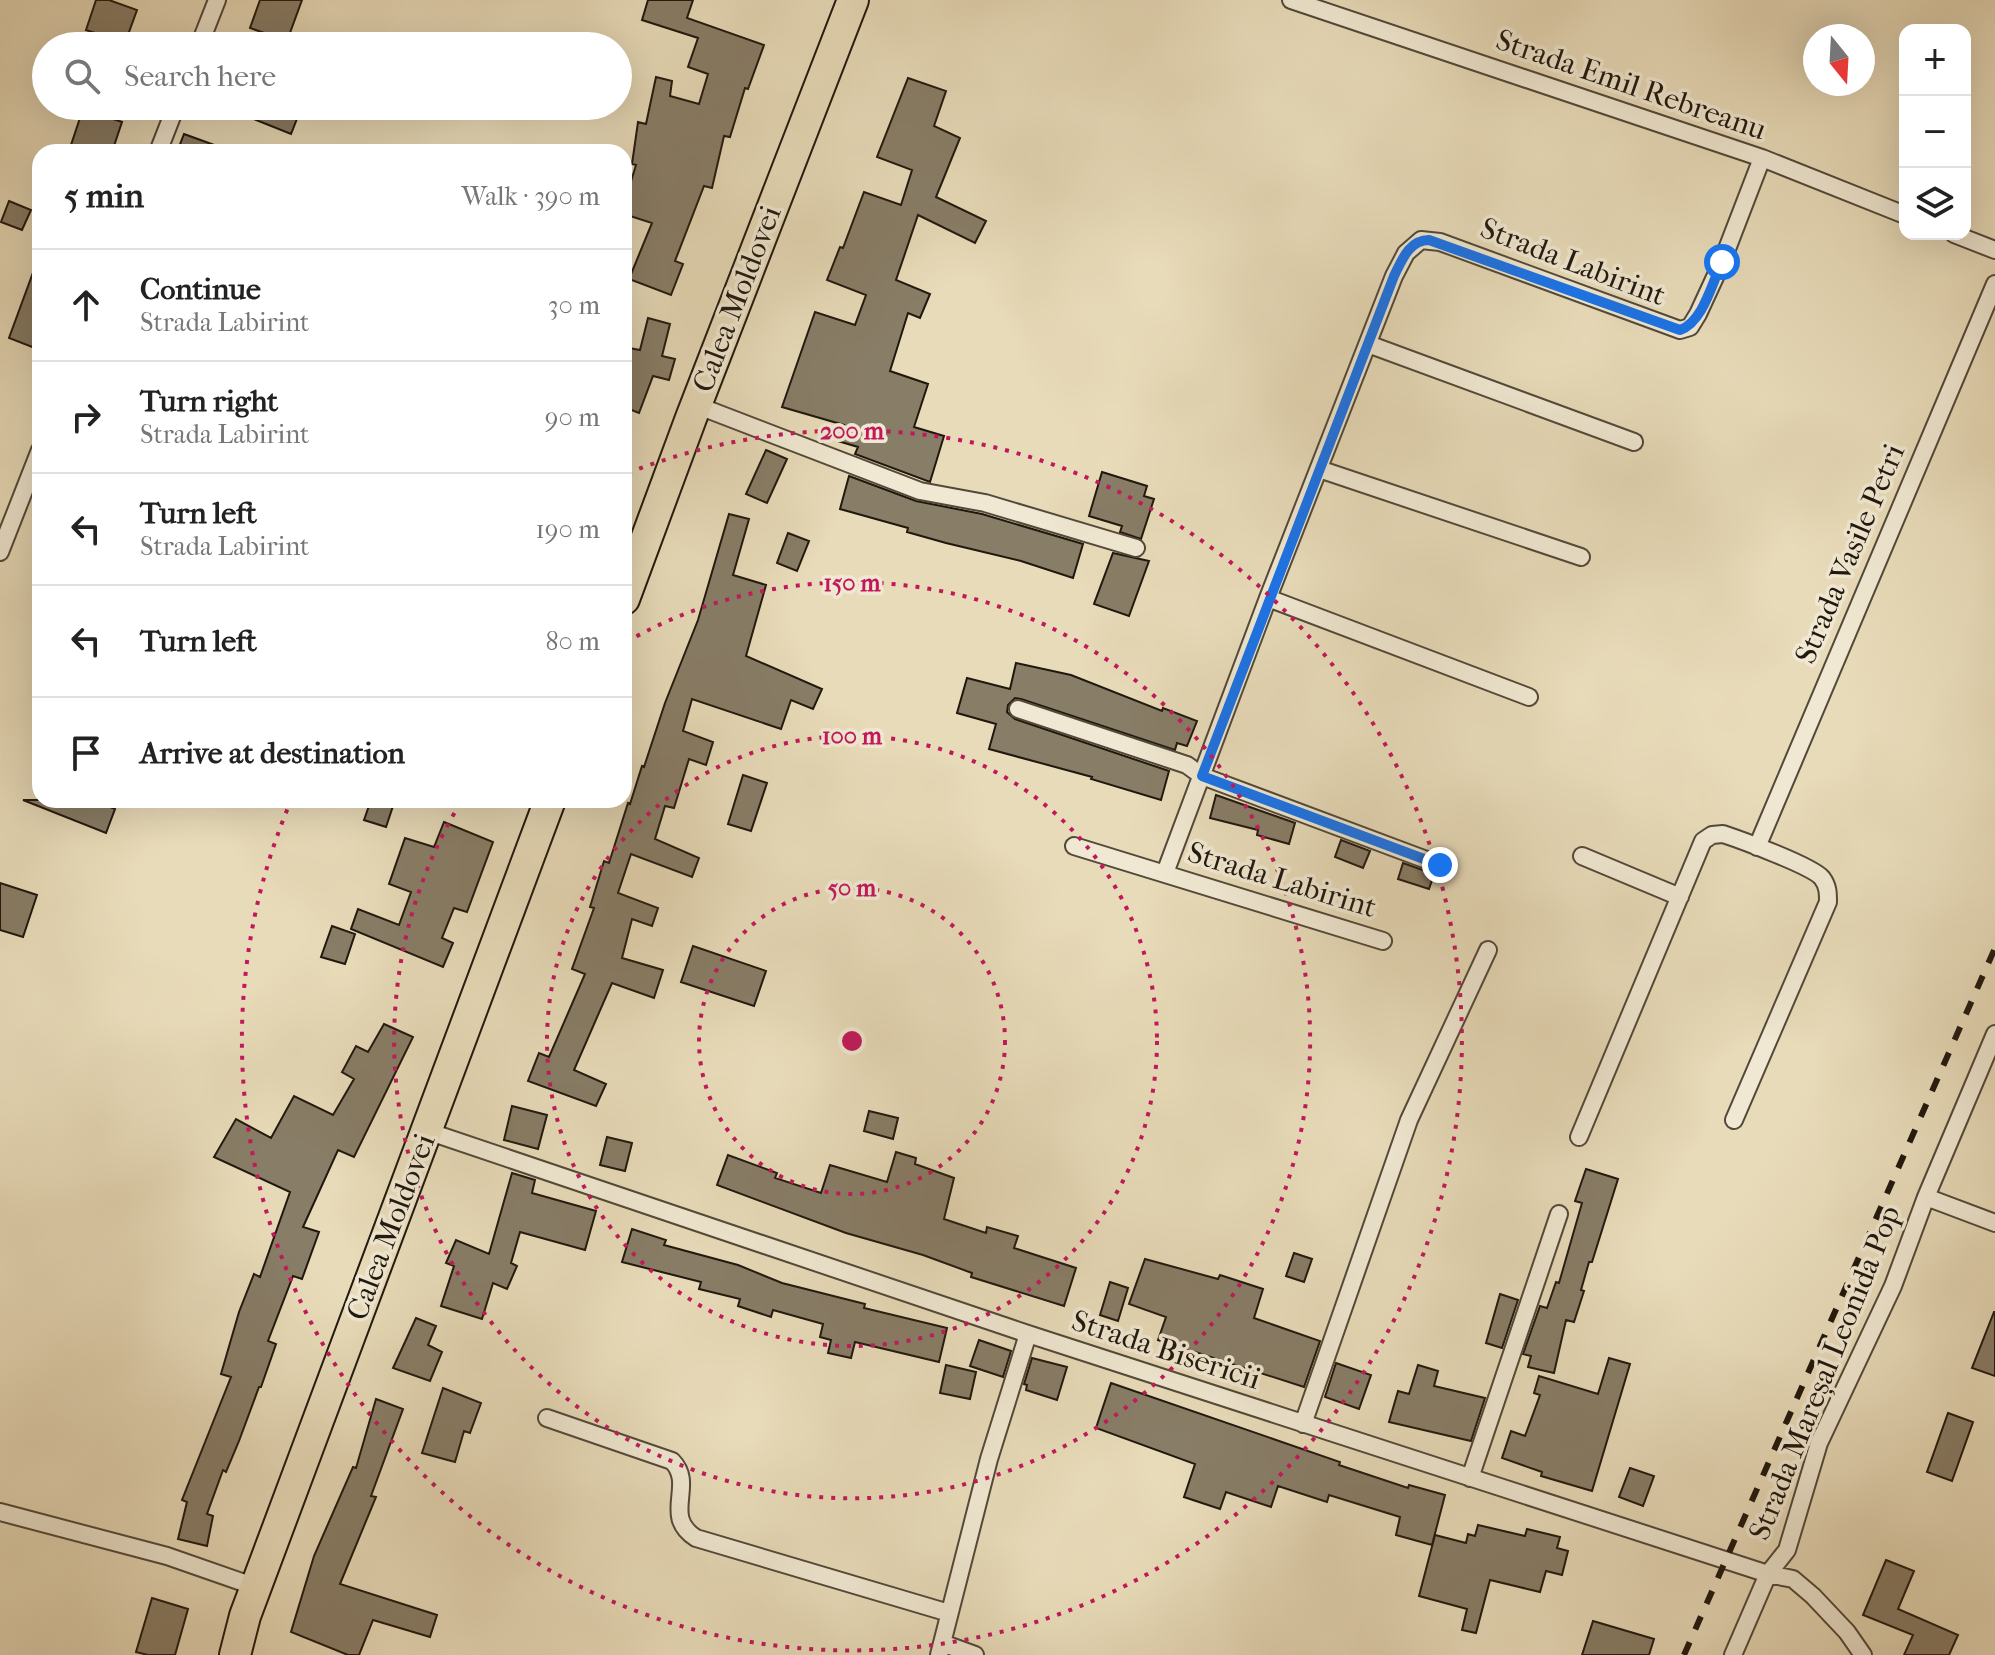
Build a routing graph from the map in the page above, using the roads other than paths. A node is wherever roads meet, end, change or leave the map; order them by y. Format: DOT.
graph roads {
  1 [pos="217,0"];
  2 [pos="853,0"];
  3 [pos="1291,0"];
  4 [pos="204,32"];
  5 [pos="171,120"];
  6 [pos="161,144"];
  7 [pos="1762,158"];
  8 [pos="1899,213"];
  9 [pos="1969,240"];
  10 [pos="1995,250"];
  11 [pos="1995,284"];
  12 [pos="1978,323"];
  13 [pos="1995,329"];
  14 [pos="1368,344"];
  15 [pos="696,405"];
  16 [pos="1634,442"];
  17 [pos="1319,469"];
  18 [pos="32,470"];
  19 [pos="1136,548"];
  20 [pos="0,552"];
  21 [pos="1581,557"];
  22 [pos="632,577"];
  23 [pos="1268,598"];
  24 [pos="1529,697"];
  25 [pos="1018,709"];
  26 [pos="1202,776"];
  27 [pos="547,808"];
  28 [pos="1074,846"];
  29 [pos="1757,847"];
  30 [pos="1582,856"];
  31 [pos="1440,865"];
  32 [pos="1165,873"];
  33 [pos="1680,897"];
  34 [pos="1383,941"];
  35 [pos="1488,950"];
  36 [pos="1995,1034"];
  37 [pos="1734,1120"];
  38 [pos="427,1131"];
  39 [pos="1579,1137"];
  40 [pos="1926,1197"];
  41 [pos="1559,1214"];
  42 [pos="1995,1223"];
  43 [pos="1028,1334"];
  44 [pos="547,1418"];
  45 [pos="1303,1424"];
  46 [pos="1470,1478"];
  47 [pos="0,1512"];
  48 [pos="1768,1574"];
  49 [pos="256,1587"];
  50 [pos="949,1613"];
  51 [pos="940,1649"];
  52 [pos="235,1655"];
  53 [pos="975,1655"];
  54 [pos="1733,1655"];
  55 [pos="1863,1655"];
  1 -- 4 [label="street"];
  2 -- 15 [label="highway, Calea Moldovei"];
  3 -- 7 [label="street, Strada Emil Rebreanu"];
  5 -- 6 [label="street"];
  7 -- 8 [label="street, Strada Emil Rebreanu"];
  7 -- 14 [label="street, Strada Labirint"];
  9 -- 10 [label="street"];
  11 -- 12 [label="street, Strada Vasile Petri"];
  12 -- 13 [label="street"];
  12 -- 29 [label="street, Strada Vasile Petri"];
  14 -- 16 [label="street"];
  14 -- 17 [label="street, Strada Labirint"];
  15 -- 19 [label="street"];
  15 -- 22 [label="highway, Calea Moldovei"];
  17 -- 21 [label="street"];
  17 -- 23 [label="street, Strada Labirint"];
  18 -- 20 [label="street"];
  23 -- 24 [label="street"];
  23 -- 26 [label="street, Strada Labirint"];
  25 -- 26 [label="street"];
  26 -- 31 [label="street"];
  26 -- 32 [label="street, Strada Labirint"];
  27 -- 38 [label="highway, Calea Moldovei"];
  28 -- 32 [label="street, Strada Labirint"];
  29 -- 33 [label="street"];
  29 -- 37 [label="street"];
  30 -- 33 [label="street"];
  32 -- 34 [label="street, Strada Labirint"];
  33 -- 39 [label="street"];
  35 -- 45 [label="street"];
  36 -- 40 [label="street, Strada Mareșal Leonida Pop"];
  38 -- 43 [label="street, Strada Bisericii"];
  38 -- 49 [label="highway, Calea Moldovei"];
  40 -- 42 [label="street, Strada Mareșal Leonida Pop"];
  40 -- 48 [label="street, Strada Mareșal Leonida Pop"];
  41 -- 46 [label="street"];
  43 -- 45 [label="street, Strada Bisericii"];
  43 -- 50 [label="street"];
  44 -- 50 [label="street"];
  45 -- 46 [label="street, Strada Bisericii"];
  46 -- 48 [label="street, Strada Bisericii"];
  47 -- 49 [label="street"];
  48 -- 54 [label="street, Strada Mareșal Leonida Pop"];
  48 -- 55 [label="street, Strada Bisericii"];
  49 -- 52 [label="highway, Calea Moldovei"];
  50 -- 51 [label="street"];
  51 -- 53 [label="street"];
}
